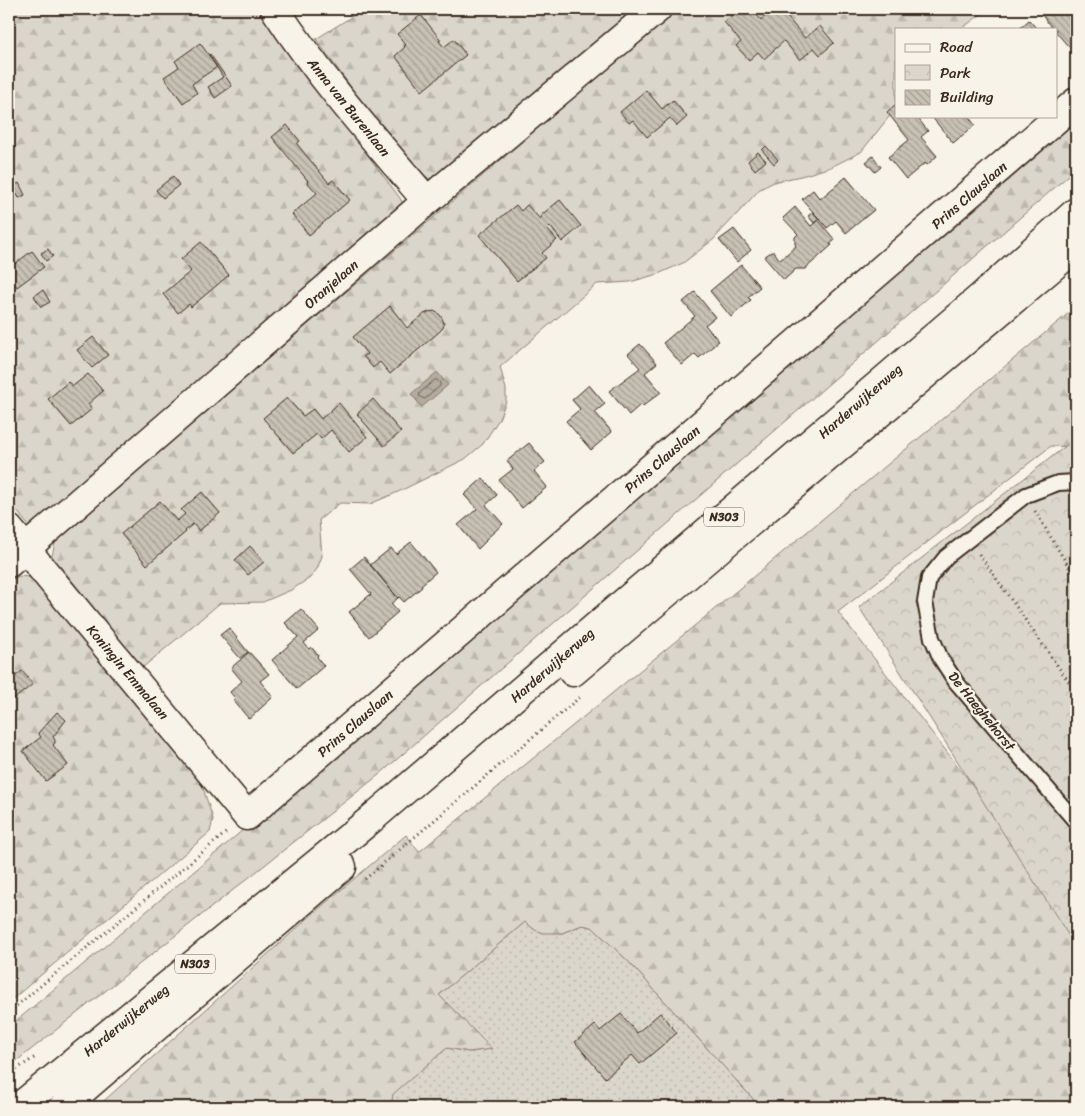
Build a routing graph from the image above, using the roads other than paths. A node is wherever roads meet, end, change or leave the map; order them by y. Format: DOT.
graph roads {
  1 [pos="275,9"];
  2 [pos="657,9"];
  3 [pos="1076,102"];
  4 [pos="1057,118"];
  5 [pos="1058,118"];
  6 [pos="427,201"];
  7 [pos="1076,212"];
  8 [pos="1076,247"];
  9 [pos="1076,482"];
  10 [pos="14,547"];
  11 [pos="247,816"];
  12 [pos="1076,822"];
  13 [pos="19,1107"];
  14 [pos="63,1107"];
  1 -- 6 [label="main road, Anna van Burenlaan"];
  2 -- 6 [label="main road, Oranjelaan"];
  3 -- 5 [label="main road, Prins Clauslaan"];
  4 -- 11 [label="main road, Prins Clauslaan"];
  6 -- 10 [label="main road, Oranjelaan"];
  7 -- 13 [label="main road, Harderwijkerweg / N303"];
  8 -- 14 [label="main road, Harderwijkerweg / N303"];
  9 -- 12 [label="lane, De Haeghehorst"];
  10 -- 11 [label="main road, Koningin Emmalaan"];
}
